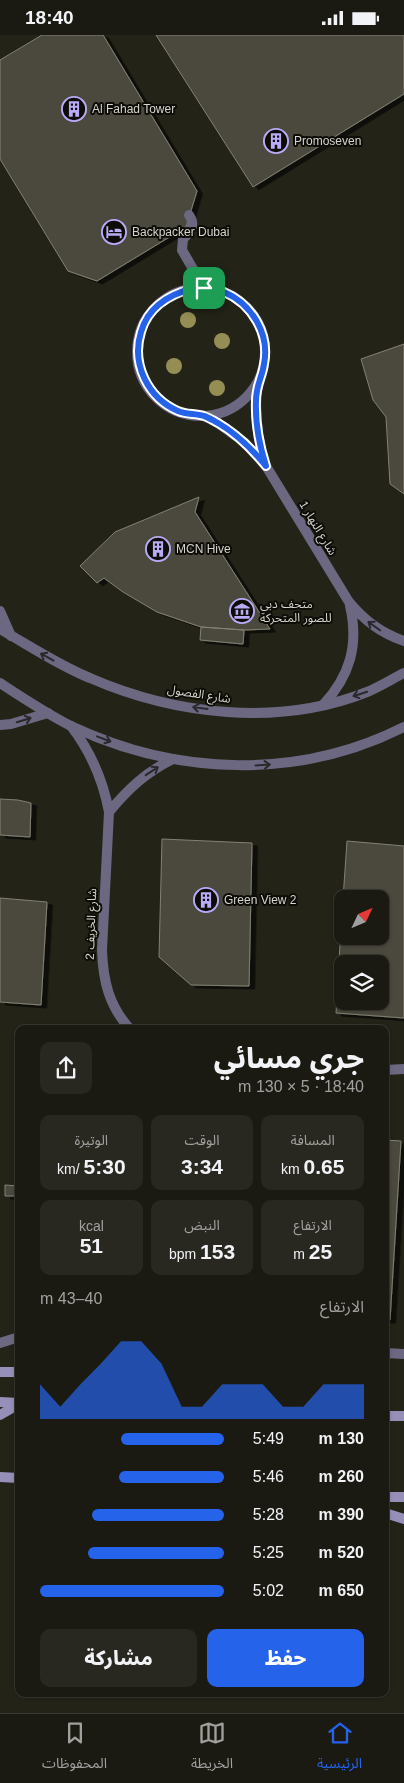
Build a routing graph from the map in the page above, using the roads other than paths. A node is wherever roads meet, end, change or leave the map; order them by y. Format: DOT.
graph roads {
  1 [pos="190,215"];
  2 [pos="204,288"];
  3 [pos="257,384"];
  4 [pos="204,416"];
  5 [pos="266,466"];
  6 [pos="349,602"];
  7 [pos="0,611"];
  8 [pos="0,629"];
  9 [pos="11,636"];
  10 [pos="404,641"];
  11 [pos="404,673"];
  12 [pos="0,683"];
  13 [pos="323,705"];
  14 [pos="48,713"];
  15 [pos="0,725"];
  16 [pos="72,726"];
  17 [pos="404,727"];
  18 [pos="173,759"];
  19 [pos="109,812"];
  20 [pos="127,1025"];
  21 [pos="404,1069"];
  22 [pos="389,1070"];
  23 [pos="15,1338"];
  24 [pos="0,1343"];
  25 [pos="389,1353"];
  26 [pos="404,1354"];
  27 [pos="0,1371"];
  28 [pos="15,1372"];
  29 [pos="0,1402"];
  30 [pos="15,1403"];
  31 [pos="15,1406"];
  32 [pos="0,1415"];
  33 [pos="389,1416"];
  34 [pos="404,1417"];
  35 [pos="0,1477"];
  36 [pos="15,1478"];
  37 [pos="389,1497"];
  38 [pos="404,1497"];
  39 [pos="389,1514"];
  40 [pos="404,1519"];
  1 -- 2 [label="street"];
  2 -- 3 [label="street"];
  2 -- 4 [label="street"];
  3 -- 4 [label="street"];
  3 -- 5 [label="street, شارع النهار 1"];
  4 -- 5 [label="street, شارع النهار 1"];
  5 -- 6 [label="street, شارع النهار 1"];
  10 -- 6 [label="street, شارع النهار 1, one-way"];
  6 -- 13 [label="street, شارع النهار 1"];
  7 -- 9 [label="street"];
  8 -- 9 [label="street, شارع الفصول"];
  13 -- 9 [label="street, شارع الفصول, one-way"];
  11 -- 13 [label="street, شارع الفصول, one-way"];
  12 -- 14 [label="street"];
  15 -- 14 [label="street, one-way"];
  14 -- 16 [label="street"];
  16 -- 18 [label="street, one-way"];
  16 -- 19 [label="street, شارع الخريف 2"];
  18 -- 17 [label="street, one-way"];
  19 -- 18 [label="street, one-way"];
  19 -- 20 [label="street, شارع الخريف 2"];
  21 -- 22 [label="street"];
  23 -- 24 [label="street"];
  25 -- 26 [label="street"];
  27 -- 28 [label="main road"];
  29 -- 30 [label="main road"];
  31 -- 32 [label="main road"];
  33 -- 34 [label="main road"];
  35 -- 36 [label="main road"];
  37 -- 38 [label="main road"];
  39 -- 40 [label="main road"];
}
